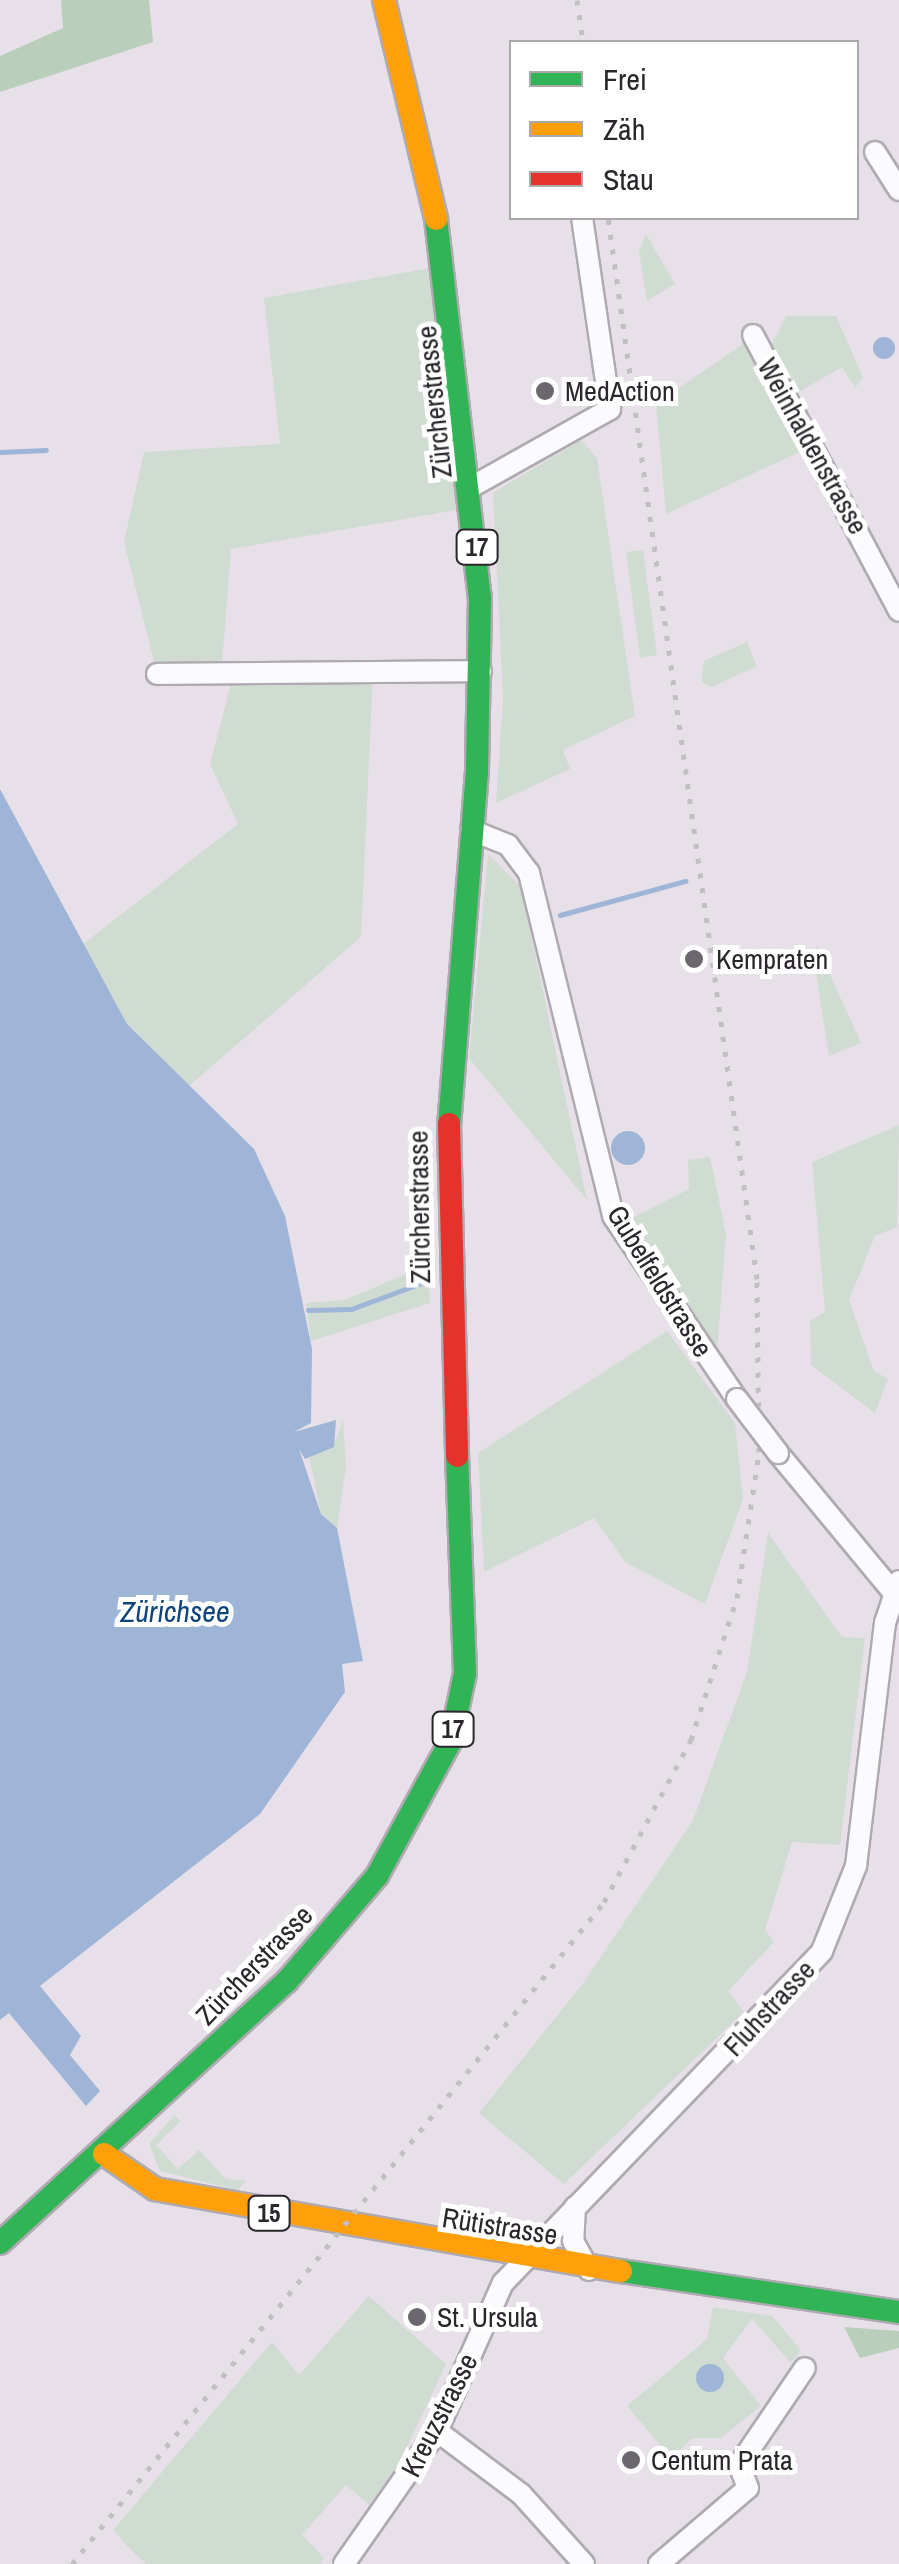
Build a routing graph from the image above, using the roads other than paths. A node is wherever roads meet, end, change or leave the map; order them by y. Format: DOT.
graph roads {
  1 [pos="384,0"];
  2 [pos="875,152"];
  3 [pos="899,190"];
  4 [pos="582,220"];
  5 [pos="753,335"];
  6 [pos="473,486"];
  7 [pos="899,611"];
  8 [pos="480,670"];
  9 [pos="157,674"];
  10 [pos="471,830"];
  11 [pos="896,1587"];
  12 [pos="104,2154"];
  13 [pos="576,2207"];
  14 [pos="0,2243"];
  15 [pos="524,2261"];
  16 [pos="589,2270"];
  17 [pos="899,2312"];
  18 [pos="805,2368"];
  19 [pos="437,2430"];
  20 [pos="344,2564"];
  21 [pos="584,2564"];
  22 [pos="659,2564"];
  1 -- 6 [label="main road, Zürcherstrasse / 17"];
  2 -- 3 [label="street"];
  4 -- 6 [label="street"];
  5 -- 7 [label="street, Weinhaldenstrasse"];
  6 -- 8 [label="main road, Zürcherstrasse / 17"];
  8 -- 9 [label="street"];
  8 -- 10 [label="main road, Zürcherstrasse / 17"];
  10 -- 11 [label="street, Gubelfeldstrasse, bridge"];
  10 -- 12 [label="main road, Zürcherstrasse / 17"];
  11 -- 13 [label="street, Fluhstrasse"];
  12 -- 14 [label="main road, Zürcherstrasse / 17"];
  12 -- 15 [label="main road, Rütistrasse / 15"];
  13 -- 15 [label="street, Fluhstrasse"];
  13 -- 16 [label="street"];
  15 -- 16 [label="main road, Rütistrasse / 15"];
  15 -- 19 [label="street, Kreuzstrasse"];
  16 -- 17 [label="main road, Rütistrasse / 15"];
  18 -- 22 [label="street"];
  19 -- 20 [label="street, Kreuzstrasse"];
  19 -- 21 [label="street"];
}
